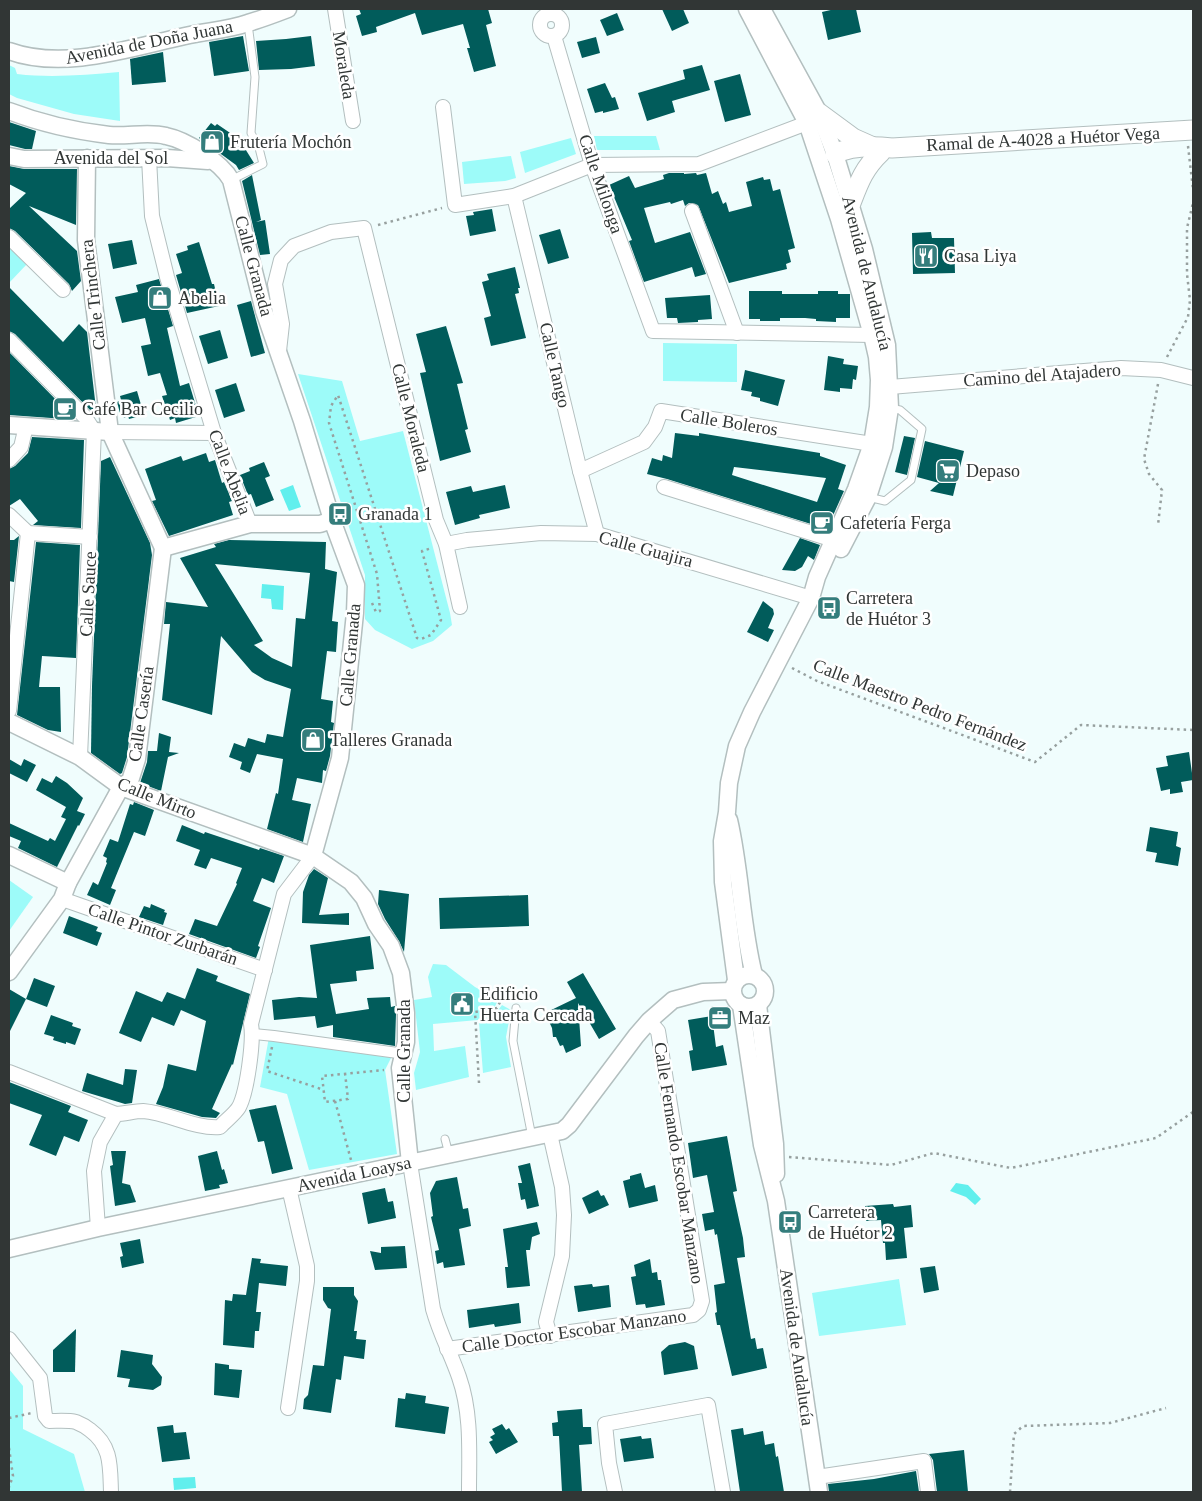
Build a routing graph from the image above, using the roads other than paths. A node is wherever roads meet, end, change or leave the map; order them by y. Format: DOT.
graph roads {
  1 [pos="288,9"];
  2 [pos="335,9"];
  3 [pos="747,9"];
  4 [pos="762,9"];
  5 [pos="248,24"];
  6 [pos="772,25"];
  7 [pos="554,36"];
  8 [pos="765,41"];
  9 [pos="9,51"];
  10 [pos="443,107"];
  11 [pos="9,110"];
  12 [pos="813,118"];
  13 [pos="352,121"];
  14 [pos="1190,130"];
  15 [pos="881,149"];
  16 [pos="835,154"];
  17 [pos="9,156"];
  18 [pos="87,158"];
  19 [pos="148,158"];
  20 [pos="213,161"];
  21 [pos="592,165"];
  22 [pos="231,180"];
  23 [pos="514,196"];
  24 [pos="851,204"];
  25 [pos="692,211"];
  26 [pos="9,237"];
  27 [pos="859,288"];
  28 [pos="63,290"];
  29 [pos="737,332"];
  30 [pos="872,335"];
  31 [pos="9,340"];
  32 [pos="887,346"];
  33 [pos="278,350"];
  34 [pos="1193,378"];
  35 [pos="890,388"];
  36 [pos="890,408"];
  37 [pos="9,425"];
  38 [pos="26,426"];
  39 [pos="102,431"];
  40 [pos="214,433"];
  41 [pos="872,444"];
  42 [pos="9,460"];
  43 [pos="580,472"];
  44 [pos="664,487"];
  45 [pos="868,497"];
  46 [pos="9,515"];
  47 [pos="332,520"];
  48 [pos="250,524"];
  49 [pos="28,533"];
  50 [pos="597,534"];
  51 [pos="90,537"];
  52 [pos="834,540"];
  53 [pos="440,546"];
  54 [pos="164,548"];
  55 [pos="811,598"];
  56 [pos="460,607"];
  57 [pos="9,711"];
  58 [pos="9,722"];
  59 [pos="80,757"];
  60 [pos="121,788"];
  61 [pos="727,812"];
  62 [pos="9,855"];
  63 [pos="313,856"];
  64 [pos="65,891"];
  65 [pos="265,970"];
  66 [pos="9,972"];
  67 [pos="754,975"];
  68 [pos="736,992"];
  69 [pos="758,1005"];
  70 [pos="516,1008"];
  71 [pos="649,1021"];
  72 [pos="253,1034"];
  73 [pos="405,1054"];
  74 [pos="9,1072"];
  75 [pos="116,1114"];
  76 [pos="550,1134"];
  77 [pos="532,1137"];
  78 [pos="410,1162"];
  79 [pos="289,1188"];
  80 [pos="776,1201"];
  81 [pos="98,1228"];
  82 [pos="9,1249"];
  83 [pos="700,1310"];
  84 [pos="550,1336"];
  85 [pos="9,1339"];
  86 [pos="447,1350"];
  87 [pos="288,1408"];
  88 [pos="818,1484"];
  89 [pos="111,1492"];
  90 [pos="469,1492"];
  91 [pos="615,1492"];
  92 [pos="722,1492"];
  93 [pos="928,1492"];
  1 -- 5 [label="street, Avenida de Doña Juana"];
  2 -- 13 [label="street, Moraleda"];
  3 -- 8 [label="street, Avenida de Andalucía"];
  4 -- 6 [label="street, Avenida de Andalucía"];
  5 -- 9 [label="street, Avenida de Doña Juana"];
  5 -- 22 [label="lane"];
  6 -- 8 [label="street"];
  6 -- 12 [label="street, Avenida de Andalucía"];
  7 -- 21 [label="street, Calle Milonga"];
  8 -- 12 [label="street, Avenida de Andalucía"];
  10 -- 23 [label="street"];
  11 -- 20 [label="street, Calle Granada"];
  12 -- 15 [label="main road"];
  12 -- 16 [label="street, Avenida de Andalucía"];
  12 -- 21 [label="street"];
  12 -- 27 [label="street, Avenida de Andalucía"];
  14 -- 15 [label="main road, Ramal de A-4028 a Huétor Vega"];
  15 -- 16 [label="main road, Ramal de A-4028 a Huétor Vega"];
  15 -- 24 [label="main road"];
  16 -- 24 [label="street, Avenida de Andalucía"];
  16 -- 27 [label="street"];
  17 -- 18 [label="street, Avenida del Sol"];
  18 -- 19 [label="street, Avenida del Sol"];
  18 -- 39 [label="street, Calle Trinchera"];
  19 -- 20 [label="street, Avenida del Sol"];
  19 -- 40 [label="street, Calle Abelia"];
  20 -- 22 [label="street, Calle Granada"];
  21 -- 23 [label="street"];
  21 -- 29 [label="street, Calle Milonga"];
  22 -- 33 [label="street, Calle Granada"];
  23 -- 43 [label="street, Calle Tango"];
  24 -- 32 [label="street, Avenida de Andalucía"];
  25 -- 29 [label="street"];
  26 -- 28 [label="street"];
  27 -- 30 [label="street, Avenida de Andalucía"];
  29 -- 30 [label="street"];
  30 -- 32 [label="street"];
  30 -- 41 [label="street, Avenida de Andalucía"];
  31 -- 39 [label="street"];
  32 -- 35 [label="street, Avenida de Andalucía"];
  33 -- 47 [label="street, Calle Granada"];
  33 -- 53 [label="street, Calle Moraleda"];
  34 -- 35 [label="street, Camino del Atajadero"];
  35 -- 36 [label="street, Avenida de Andalucía"];
  36 -- 45 [label="street, Avenida de Andalucía"];
  36 -- 45 [label="lane"];
  37 -- 38 [label="street"];
  38 -- 39 [label="street"];
  38 -- 42 [label="street"];
  39 -- 40 [label="street"];
  39 -- 51 [label="street, Calle Sauce"];
  39 -- 54 [label="street"];
  40 -- 48 [label="street, Calle Abelia"];
  41 -- 43 [label="street, Calle Boleros"];
  41 -- 45 [label="street"];
  41 -- 52 [label="street, Avenida de Andalucía"];
  43 -- 50 [label="street, Calle Tango"];
  44 -- 52 [label="street"];
  45 -- 55 [label="street, Avenida de Andalucía"];
  46 -- 49 [label="street"];
  47 -- 48 [label="street"];
  47 -- 63 [label="street, Calle Granada"];
  48 -- 54 [label="street"];
  49 -- 51 [label="street"];
  49 -- 57 [label="street"];
  50 -- 53 [label="street, Calle Guajira"];
  50 -- 55 [label="street, Calle Guajira"];
  51 -- 59 [label="street, Calle Sauce"];
  52 -- 55 [label="street, Avenida de Andalucía"];
  53 -- 56 [label="street, Calle Moraleda"];
  54 -- 60 [label="street, Calle Casería"];
  55 -- 61 [label="street, Avenida de Andalucía"];
  58 -- 59 [label="street, Calle Mirto"];
  59 -- 60 [label="street, Calle Mirto"];
  60 -- 63 [label="street, Calle Mirto"];
  60 -- 64 [label="street, Calle Casería"];
  61 -- 67 [label="street"];
  61 -- 68 [label="street"];
  62 -- 64 [label="street"];
  63 -- 65 [label="street"];
  63 -- 73 [label="street, Calle Granada"];
  64 -- 65 [label="street, Calle Pintor Zurbarán"];
  64 -- 66 [label="street, Calle Casería"];
  65 -- 72 [label="street"];
  67 -- 68 [label="street"];
  67 -- 69 [label="street"];
  68 -- 69 [label="street"];
  68 -- 71 [label="street, Calle Fernando Escobar Manzano"];
  68 -- 80 [label="street"];
  69 -- 80 [label="street"];
  70 -- 77 [label="lane"];
  71 -- 76 [label="street, Avenida Loaysa"];
  71 -- 83 [label="street, Calle Fernando Escobar Manzano"];
  72 -- 73 [label="street"];
  72 -- 75 [label="street"];
  73 -- 78 [label="street, Calle Granada"];
  74 -- 75 [label="street"];
  75 -- 81 [label="street"];
  76 -- 77 [label="street, Avenida Loaysa"];
  76 -- 84 [label="street"];
  77 -- 78 [label="street, Avenida Loaysa"];
  78 -- 79 [label="street, Avenida Loaysa"];
  78 -- 86 [label="street, Calle Granada"];
  79 -- 81 [label="street, Avenida Loaysa"];
  79 -- 87 [label="street"];
  80 -- 88 [label="street, Avenida de Andalucía"];
  81 -- 82 [label="street, Avenida Loaysa"];
  83 -- 84 [label="street, Calle Doctor Escobar Manzano"];
  84 -- 86 [label="street, Calle Doctor Escobar Manzano"];
  85 -- 89 [label="street"];
  86 -- 90 [label="street, Calle Granada"];
  88 -- 93 [label="street"];
  91 -- 92 [label="street"];
}
